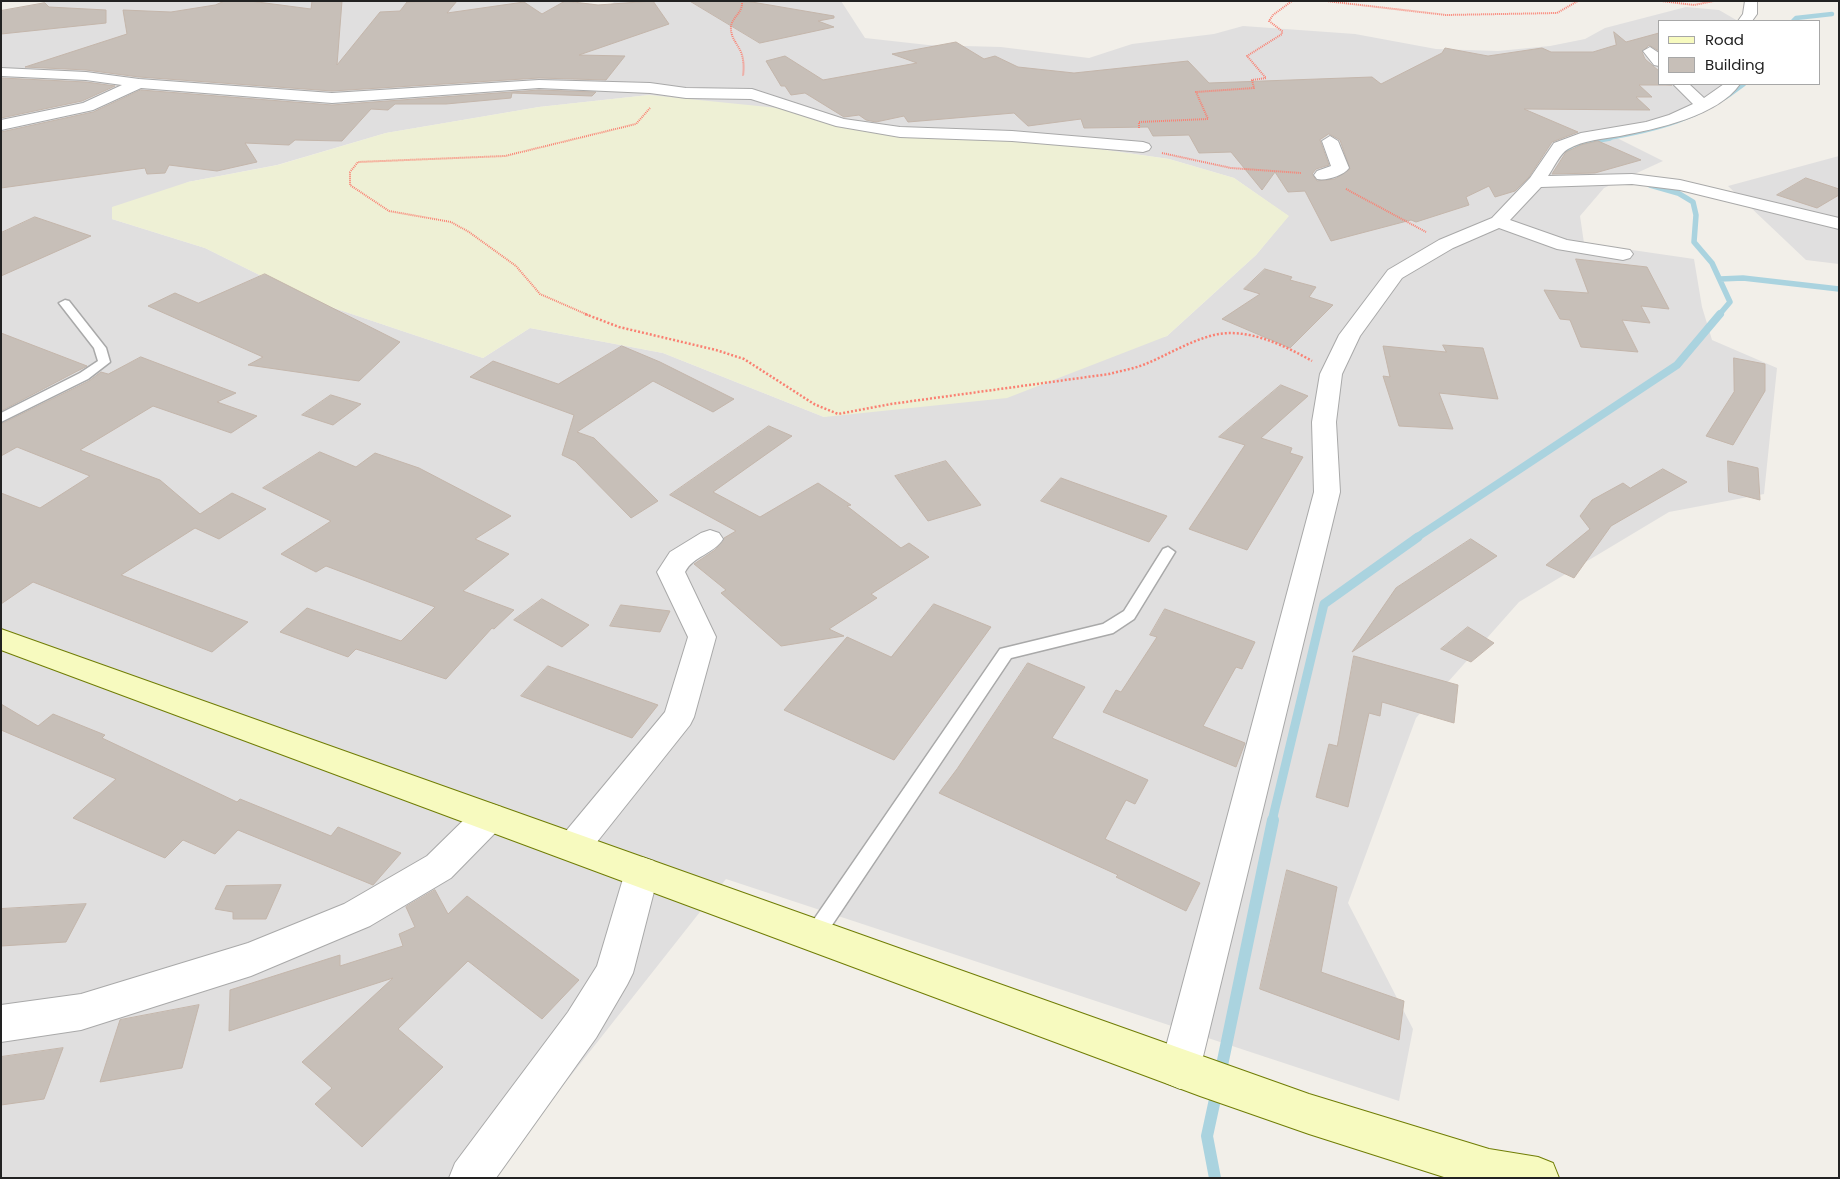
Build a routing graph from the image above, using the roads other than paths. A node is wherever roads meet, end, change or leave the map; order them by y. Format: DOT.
graph roads {
  1 [pos="1751,1"];
  2 [pos="1746,20"];
  3 [pos="1,72"];
  4 [pos="139,83"];
  5 [pos="1681,85"];
  6 [pos="1732,85"];
  7 [pos="1703,106"];
  8 [pos="1,125"];
  9 [pos="1330,141"];
  10 [pos="1143,147"];
  11 [pos="1323,175"];
  12 [pos="1536,182"];
  13 [pos="1498,222"];
  14 [pos="1839,224"];
  15 [pos="1623,254"];
  16 [pos="65,303"];
  17 [pos="1,418"];
  18 [pos="710,539"];
  19 [pos="1168,552"];
  20 [pos="5,643"];
  21 [pos="490,817"];
  22 [pos="574,847"];
  23 [pos="642,872"];
  24 [pos="815,934"];
  25 [pos="1,1024"];
  26 [pos="1190,1072"];
  27 [pos="470,1178"];
  28 [pos="1538,1178"];
  1 -- 2 [label="street"];
  3 -- 4 [label="street"];
  4 -- 8 [label="street"];
  4 -- 10 [label="street"];
  5 -- 7 [label="street"];
  6 -- 7 [label="street"];
  7 -- 12 [label="street"];
  9 -- 11 [label="street"];
  12 -- 13 [label="street"];
  12 -- 14 [label="street"];
  13 -- 15 [label="street"];
  13 -- 26 [label="street"];
  16 -- 17 [label="lane"];
  18 -- 22 [label="street"];
  19 -- 24 [label="lane"];
  20 -- 21 [label="main road"];
  21 -- 22 [label="main road"];
  21 -- 25 [label="street"];
  22 -- 23 [label="main road"];
  23 -- 24 [label="main road"];
  23 -- 27 [label="street"];
  24 -- 26 [label="main road"];
  26 -- 28 [label="main road"];
}
